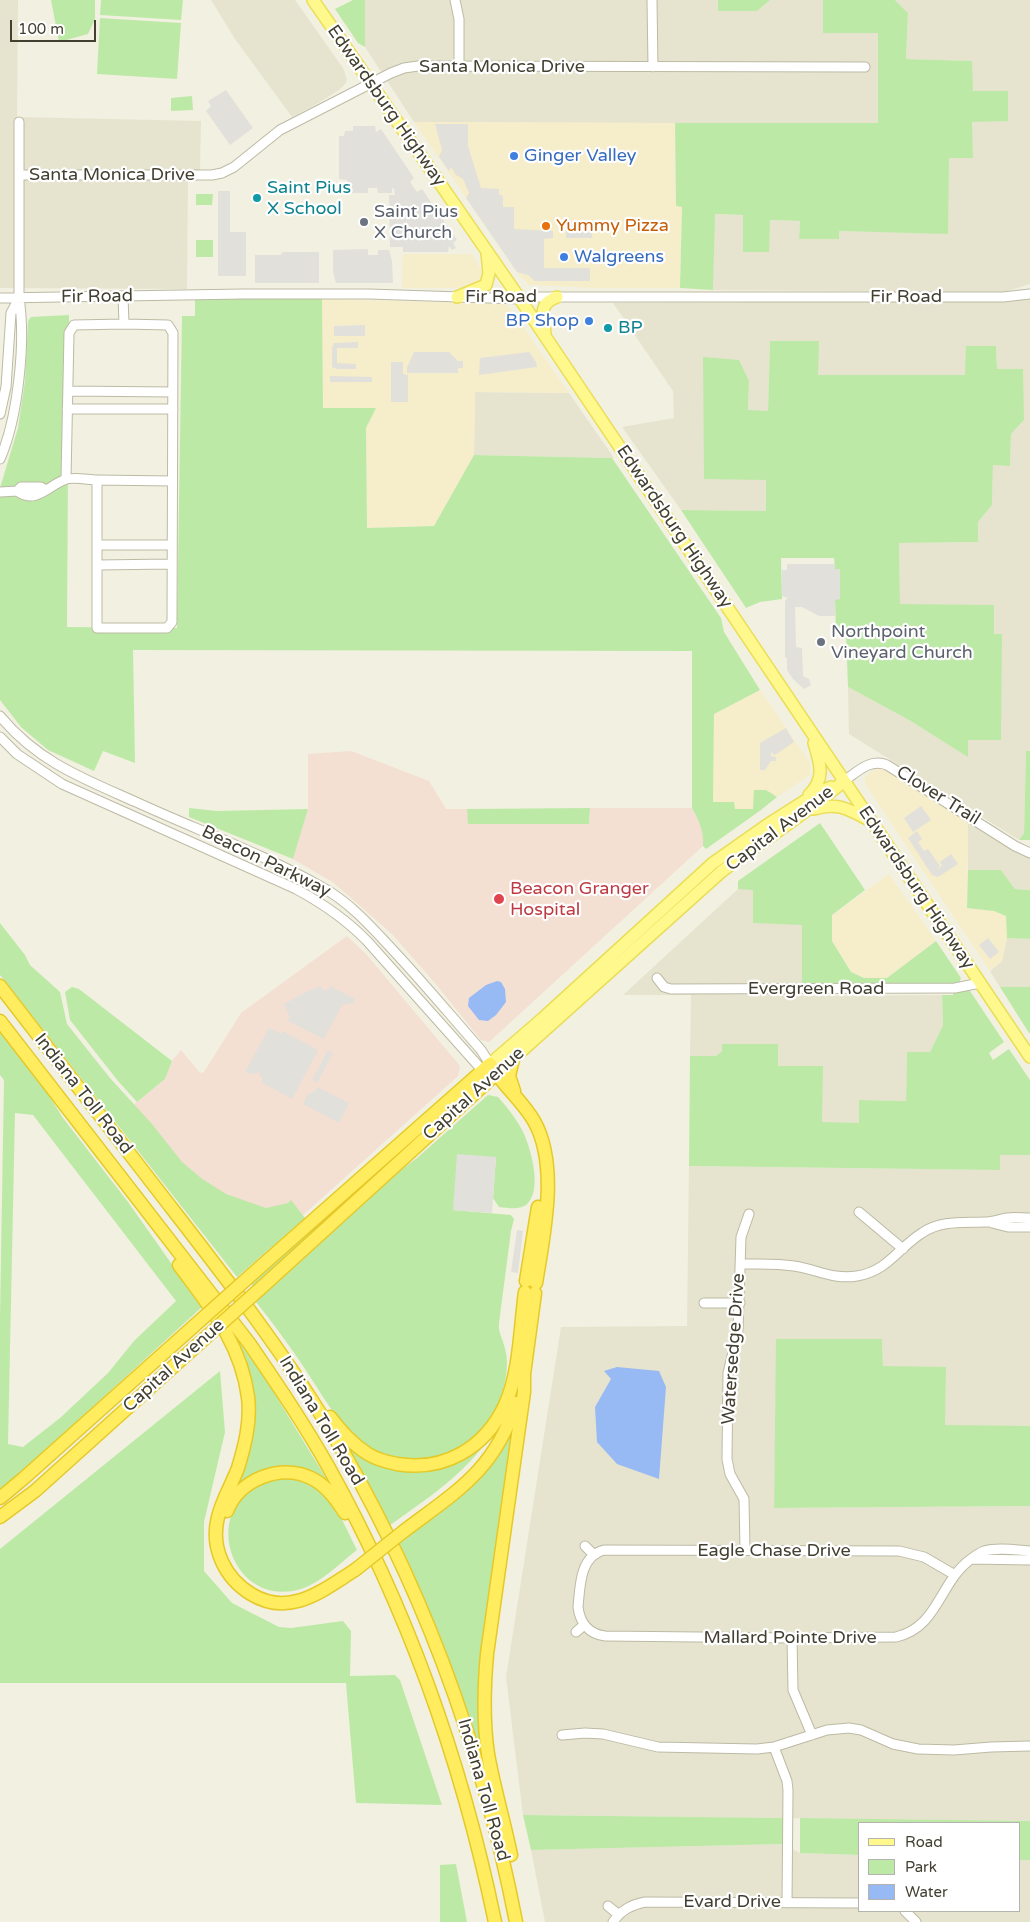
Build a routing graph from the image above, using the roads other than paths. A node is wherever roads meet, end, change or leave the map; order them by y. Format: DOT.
graph roads {
  1 [pos="312,0"];
  2 [pos="455,0"];
  3 [pos="652,0"];
  4 [pos="459,66"];
  5 [pos="652,67"];
  6 [pos="865,68"];
  7 [pos="370,83"];
  8 [pos="19,122"];
  9 [pos="20,175"];
  10 [pos="486,250"];
  11 [pos="1030,289"];
  12 [pos="1030,294"];
  13 [pos="123,296"];
  14 [pos="457,297"];
  15 [pos="557,297"];
  16 [pos="1003,297"];
  17 [pos="0,298"];
  18 [pos="19,298"];
  19 [pos="520,299"];
  20 [pos="124,324"];
  21 [pos="545,336"];
  22 [pos="68,391"];
  23 [pos="173,392"];
  24 [pos="67,409"];
  25 [pos="173,409"];
  26 [pos="0,414"];
  27 [pos="0,459"];
  28 [pos="66,479"];
  29 [pos="97,480"];
  30 [pos="172,481"];
  31 [pos="0,492"];
  32 [pos="97,545"];
  33 [pos="172,545"];
  34 [pos="172,564"];
  35 [pos="97,565"];
  36 [pos="0,716"];
  37 [pos="808,727"];
  38 [pos="0,737"];
  39 [pos="844,781"];
  40 [pos="802,808"];
  41 [pos="872,822"];
  42 [pos="1030,853"];
  43 [pos="657,978"];
  44 [pos="980,983"];
  45 [pos="0,986"];
  46 [pos="0,1021"];
  47 [pos="1017,1038"];
  48 [pos="1030,1045"];
  49 [pos="1030,1057"];
  50 [pos="513,1059"];
  51 [pos="490,1072"];
  52 [pos="521,1104"];
  53 [pos="123,1179"];
  54 [pos="858,1212"];
  55 [pos="749,1214"];
  56 [pos="1030,1218"];
  57 [pos="986,1222"];
  58 [pos="1030,1227"];
  59 [pos="903,1249"];
  60 [pos="740,1264"];
  61 [pos="531,1287"];
  62 [pos="704,1303"];
  63 [pos="740,1303"];
  64 [pos="266,1333"];
  65 [pos="519,1377"];
  66 [pos="0,1498"];
  67 [pos="0,1517"];
  68 [pos="584,1546"];
  69 [pos="745,1550"];
  70 [pos="1030,1551"];
  71 [pos="591,1556"];
  72 [pos="972,1559"];
  73 [pos="1030,1560"];
  74 [pos="353,1566"];
  75 [pos="955,1575"];
  76 [pos="399,1610"];
  77 [pos="584,1625"];
  78 [pos="576,1632"];
  79 [pos="792,1638"];
  80 [pos="562,1735"];
  81 [pos="812,1735"];
  82 [pos="1030,1746"];
  83 [pos="774,1748"];
  84 [pos="787,1903"];
  85 [pos="858,1903"];
  86 [pos="608,1906"];
  87 [pos="906,1912"];
  88 [pos="616,1918"];
  89 [pos="495,1922"];
  90 [pos="516,1922"];
  91 [pos="522,1922"];
  92 [pos="916,1922"];
  1 -- 7 [label="main road, Edwardsburg Highway"];
  2 -- 4 [label="street"];
  3 -- 5 [label="street"];
  4 -- 5 [label="street, Santa Monica Drive"];
  4 -- 7 [label="street, Santa Monica Drive"];
  5 -- 6 [label="street, Santa Monica Drive"];
  7 -- 9 [label="street, Santa Monica Drive"];
  7 -- 10 [label="main road, Edwardsburg Highway"];
  8 -- 9 [label="street"];
  9 -- 18 [label="street"];
  10 -- 14 [label="main road"];
  10 -- 19 [label="main road, Edwardsburg Highway"];
  11 -- 16 [label="street, Fir Road"];
  12 -- 16 [label="street, Fir Road"];
  13 -- 14 [label="street, Fir Road"];
  13 -- 18 [label="street, Fir Road"];
  13 -- 20 [label="street"];
  14 -- 19 [label="street, Fir Road"];
  15 -- 16 [label="street, Fir Road"];
  15 -- 19 [label="street, Fir Road"];
  15 -- 21 [label="main road"];
  17 -- 18 [label="street, Fir Road"];
  18 -- 26 [label="street"];
  18 -- 27 [label="street"];
  19 -- 21 [label="main road, Edwardsburg Highway"];
  20 -- 22 [label="street"];
  20 -- 23 [label="street"];
  21 -- 37 [label="main road, Edwardsburg Highway"];
  22 -- 23 [label="street"];
  22 -- 24 [label="street"];
  23 -- 25 [label="street"];
  24 -- 25 [label="street"];
  24 -- 28 [label="street"];
  25 -- 30 [label="street"];
  28 -- 29 [label="street"];
  28 -- 31 [label="street"];
  29 -- 30 [label="street"];
  29 -- 32 [label="street"];
  30 -- 33 [label="street"];
  32 -- 33 [label="street"];
  32 -- 35 [label="street"];
  33 -- 34 [label="street"];
  34 -- 35 [label="street"];
  34 -- 35 [label="street"];
  36 -- 51 [label="street, Beacon Parkway"];
  37 -- 39 [label="main road, Edwardsburg Highway"];
  37 -- 40 [label="main road"];
  38 -- 51 [label="street, Beacon Parkway"];
  39 -- 40 [label="main road, Capital Avenue"];
  39 -- 41 [label="main road, Edwardsburg Highway"];
  39 -- 42 [label="street, Clover Trail"];
  40 -- 41 [label="main road"];
  40 -- 50 [label="main road, Capital Avenue"];
  40 -- 51 [label="main road, Capital Avenue"];
  41 -- 44 [label="main road, Edwardsburg Highway"];
  43 -- 44 [label="street, Evergreen Road"];
  44 -- 47 [label="main road, Edwardsburg Highway"];
  45 -- 64 [label="highway, Indiana Toll Road"];
  46 -- 53 [label="highway, Indiana Toll Road"];
  47 -- 48 [label="main road"];
  47 -- 49 [label="main road, Edwardsburg Highway"];
  50 -- 51 [label="main road, Capital Avenue"];
  50 -- 52 [label="highway"];
  51 -- 52 [label="highway"];
  51 -- 61 [label="highway"];
  51 -- 66 [label="highway, Capital Avenue, bridge"];
  51 -- 67 [label="highway, Capital Avenue, bridge"];
  52 -- 61 [label="highway"];
  53 -- 74 [label="highway"];
  53 -- 76 [label="highway, Indiana Toll Road"];
  54 -- 59 [label="street"];
  55 -- 60 [label="street, Watersedge Drive"];
  56 -- 57 [label="street"];
  57 -- 58 [label="street"];
  57 -- 59 [label="street"];
  59 -- 60 [label="street"];
  60 -- 63 [label="street, Watersedge Drive"];
  61 -- 65 [label="highway"];
  62 -- 63 [label="street"];
  63 -- 69 [label="street, Watersedge Drive"];
  64 -- 65 [label="highway"];
  64 -- 90 [label="highway, Indiana Toll Road"];
  65 -- 74 [label="highway, bridge"];
  65 -- 91 [label="highway"];
  68 -- 71 [label="street"];
  69 -- 71 [label="street, Eagle Chase Drive"];
  69 -- 75 [label="street, Eagle Chase Drive"];
  70 -- 72 [label="street, Mallard Pointe Drive"];
  71 -- 77 [label="street"];
  72 -- 73 [label="street"];
  72 -- 75 [label="street, Mallard Pointe Drive"];
  74 -- 76 [label="highway"];
  75 -- 79 [label="street, Mallard Pointe Drive"];
  76 -- 89 [label="highway, Indiana Toll Road"];
  77 -- 78 [label="street"];
  77 -- 79 [label="street, Mallard Pointe Drive"];
  79 -- 81 [label="street"];
  80 -- 83 [label="street"];
  81 -- 82 [label="street"];
  81 -- 83 [label="street"];
  83 -- 84 [label="street"];
  84 -- 85 [label="street, Evard Drive"];
  84 -- 88 [label="street, Evard Drive"];
  86 -- 88 [label="street"];
  87 -- 92 [label="street"];
}
